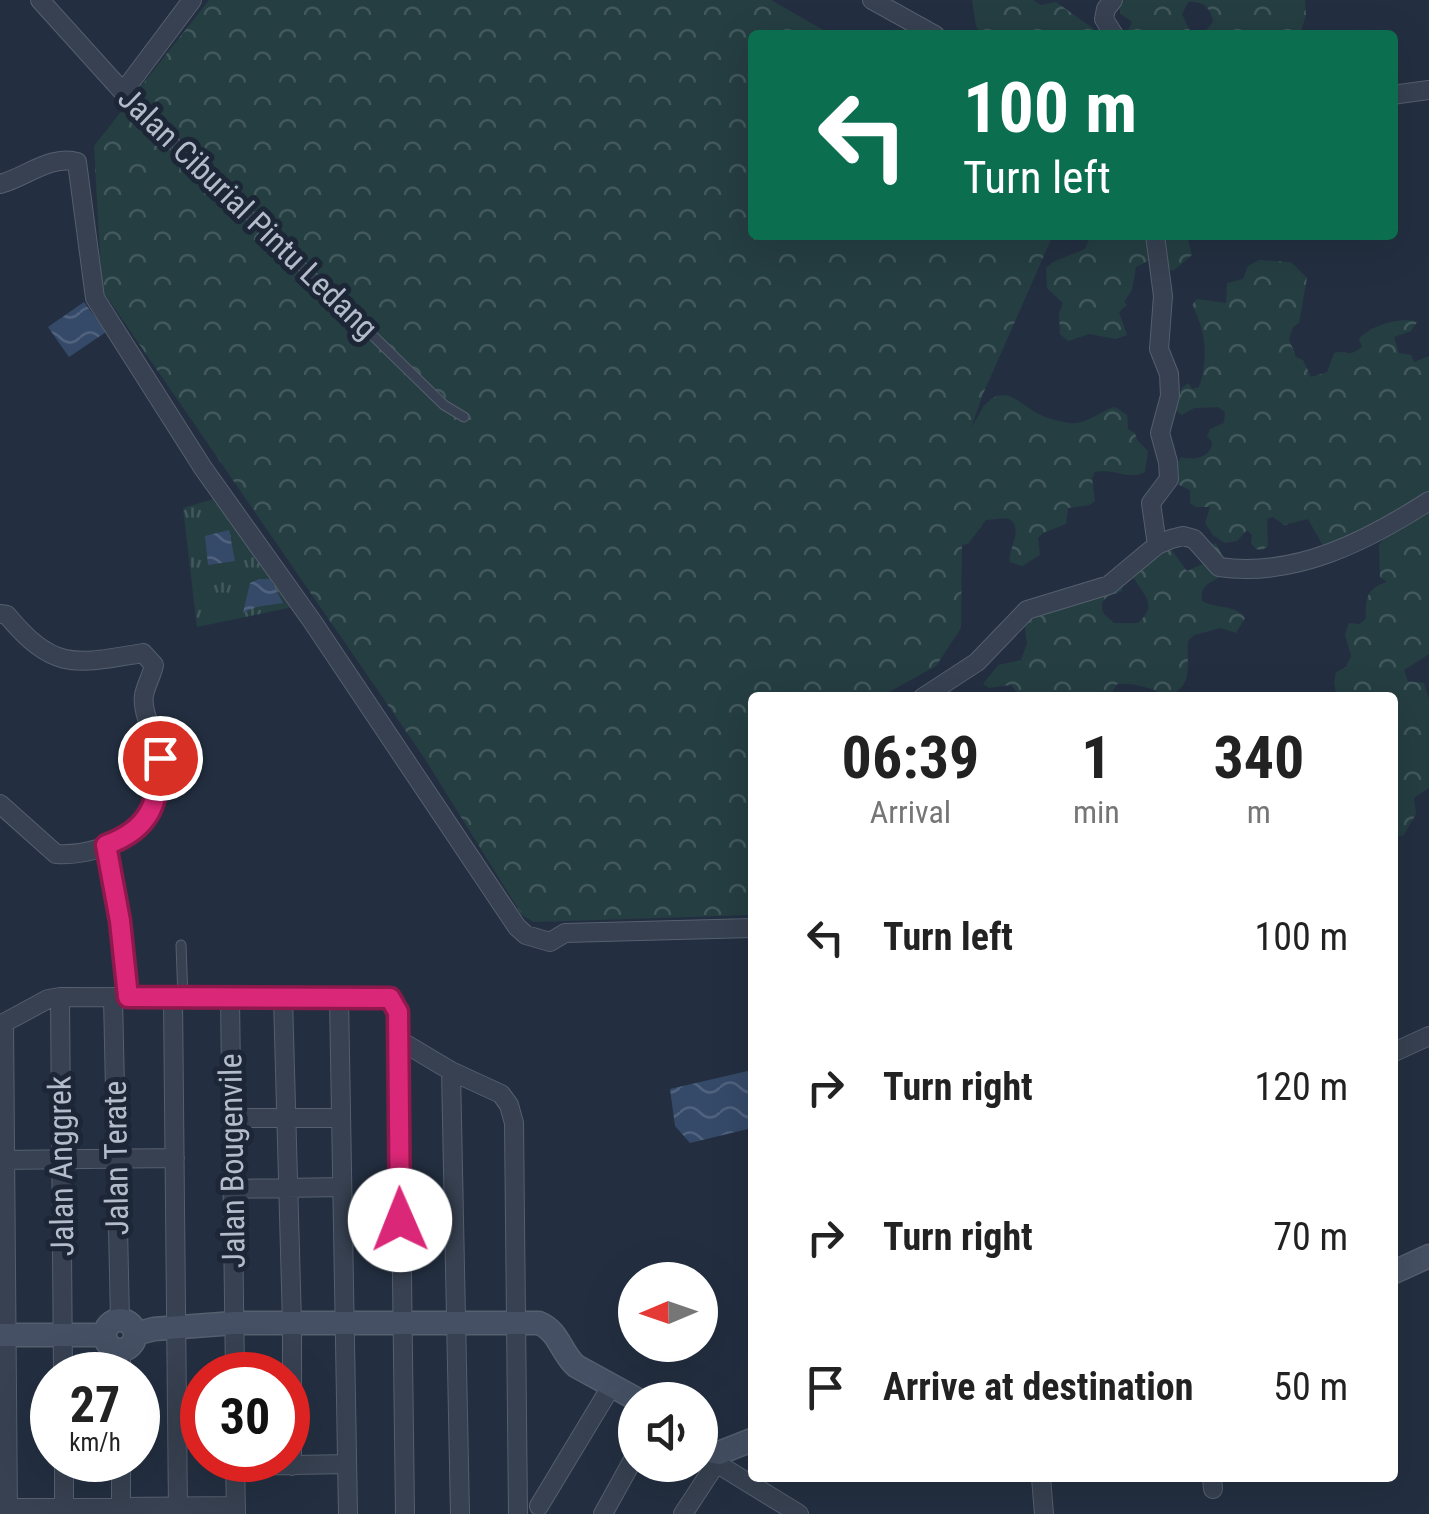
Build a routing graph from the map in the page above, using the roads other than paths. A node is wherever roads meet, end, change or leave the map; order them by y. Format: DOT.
graph roads {
  1 [pos="40,0"];
  2 [pos="192,0"];
  3 [pos="872,0"];
  4 [pos="1113,0"];
  5 [pos="926,30"];
  6 [pos="1111,30"];
  7 [pos="1429,90"];
  8 [pos="122,92"];
  9 [pos="1398,94"];
  10 [pos="0,184"];
  11 [pos="1156,240"];
  12 [pos="464,418"];
  13 [pos="1429,501"];
  14 [pos="1157,545"];
  15 [pos="0,614"];
  16 [pos="931,692"];
  17 [pos="0,804"];
  18 [pos="106,845"];
  19 [pos="748,928"];
  20 [pos="181,945"];
  21 [pos="60,996"];
  22 [pos="120,997"];
  23 [pos="178,998"];
  24 [pos="230,998"];
  25 [pos="283,998"];
  26 [pos="339,998"];
  27 [pos="2,1025"];
  28 [pos="1429,1036"];
  29 [pos="399,1040"];
  30 [pos="1398,1050"];
  31 [pos="451,1071"];
  32 [pos="288,1116"];
  33 [pos="231,1118"];
  34 [pos="340,1118"];
  35 [pos="116,1158"];
  36 [pos="174,1158"];
  37 [pos="3,1160"];
  38 [pos="61,1160"];
  39 [pos="288,1186"];
  40 [pos="342,1187"];
  41 [pos="231,1189"];
  42 [pos="3,1222"];
  43 [pos="1429,1256"];
  44 [pos="1398,1270"];
  45 [pos="514,1322"];
  46 [pos="235,1323"];
  47 [pos="292,1324"];
  48 [pos="346,1325"];
  49 [pos="402,1325"];
  50 [pos="458,1325"];
  51 [pos="178,1328"];
  52 [pos="4,1335"];
  53 [pos="63,1335"];
  54 [pos="120,1335"];
  55 [pos="63,1352"];
  56 [pos="120,1352"];
  57 [pos="235,1352"];
  58 [pos="292,1352"];
  59 [pos="612,1385"];
  60 [pos="618,1388"];
  61 [pos="748,1442"];
  62 [pos="718,1453"];
  63 [pos="718,1458"];
  64 [pos="347,1464"];
  65 [pos="310,1465"];
  66 [pos="64,1482"];
  67 [pos="120,1482"];
  68 [pos="235,1482"];
  69 [pos="621,1482"];
  70 [pos="700,1482"];
  71 [pos="1041,1482"];
  72 [pos="539,1506"];
  73 [pos="774,1507"];
  74 [pos="6,1510"];
  75 [pos="178,1510"];
  76 [pos="236,1510"];
  77 [pos="64,1511"];
  78 [pos="120,1511"];
  79 [pos="348,1514"];
  80 [pos="405,1514"];
  81 [pos="460,1514"];
  82 [pos="518,1514"];
  83 [pos="604,1514"];
  84 [pos="683,1514"];
  85 [pos="799,1514"];
  86 [pos="1044,1514"];
  1 -- 8 [label="street, Jalan Ciburial Pintu Ledang"];
  2 -- 8 [label="street"];
  3 -- 5 [label="street"];
  4 -- 6 [label="street"];
  7 -- 9 [label="street"];
  8 -- 12 [label="lane, Jalan Ciburial Pintu Ledang"];
  10 -- 19 [label="street"];
  11 -- 14 [label="street"];
  13 -- 14 [label="street"];
  14 -- 16 [label="street"];
  15 -- 18 [label="street"];
  17 -- 18 [label="street"];
  18 -- 22 [label="street, Jalan Terate"];
  20 -- 23 [label="lane"];
  21 -- 22 [label="street"];
  21 -- 27 [label="street"];
  21 -- 38 [label="street, Jalan Anggrek"];
  22 -- 23 [label="street"];
  22 -- 35 [label="street, Jalan Terate"];
  23 -- 24 [label="street"];
  23 -- 36 [label="street"];
  24 -- 25 [label="street"];
  24 -- 33 [label="street, Jalan Bougenvile"];
  25 -- 26 [label="street"];
  25 -- 32 [label="street"];
  26 -- 29 [label="street"];
  26 -- 34 [label="street"];
  27 -- 37 [label="street"];
  28 -- 30 [label="street"];
  29 -- 31 [label="street"];
  29 -- 49 [label="street"];
  31 -- 45 [label="street"];
  31 -- 50 [label="street"];
  32 -- 33 [label="street"];
  32 -- 34 [label="street"];
  32 -- 39 [label="street"];
  33 -- 41 [label="street, Jalan Bougenvile"];
  34 -- 40 [label="street"];
  35 -- 36 [label="street"];
  35 -- 38 [label="street"];
  35 -- 54 [label="street, Jalan Terate"];
  36 -- 51 [label="street"];
  37 -- 38 [label="street"];
  37 -- 42 [label="street"];
  38 -- 53 [label="street, Jalan Anggrek"];
  39 -- 40 [label="street"];
  39 -- 41 [label="street"];
  39 -- 47 [label="street"];
  40 -- 48 [label="street"];
  41 -- 46 [label="street, Jalan Bougenvile"];
  42 -- 52 [label="street"];
  43 -- 44 [label="street"];
  45 -- 50 [label="street"];
  45 -- 59 [label="street"];
  45 -- 82 [label="street"];
  46 -- 47 [label="street"];
  46 -- 51 [label="street"];
  46 -- 57 [label="street, Jalan Bougenvile"];
  47 -- 48 [label="street"];
  47 -- 58 [label="street"];
  48 -- 49 [label="street"];
  48 -- 64 [label="street"];
  49 -- 50 [label="street"];
  49 -- 80 [label="street"];
  50 -- 81 [label="street"];
  51 -- 54 [label="street"];
  51 -- 75 [label="street"];
  52 -- 53 [label="street"];
  52 -- 74 [label="street"];
  53 -- 54 [label="street"];
  53 -- 55 [label="street, Jalan Anggrek"];
  54 -- 56 [label="street, Jalan Terate"];
  59 -- 60 [label="street"];
  59 -- 72 [label="street"];
  61 -- 62 [label="street"];
  63 -- 73 [label="street"];
  64 -- 65 [label="street"];
  64 -- 79 [label="street"];
  66 -- 77 [label="street"];
  67 -- 78 [label="street"];
  68 -- 76 [label="street"];
  69 -- 83 [label="street"];
  70 -- 84 [label="street"];
  71 -- 86 [label="street"];
  73 -- 85 [label="street"];
  74 -- 77 [label="street"];
  75 -- 76 [label="street"];
  75 -- 78 [label="street"];
  77 -- 78 [label="street"];
}
